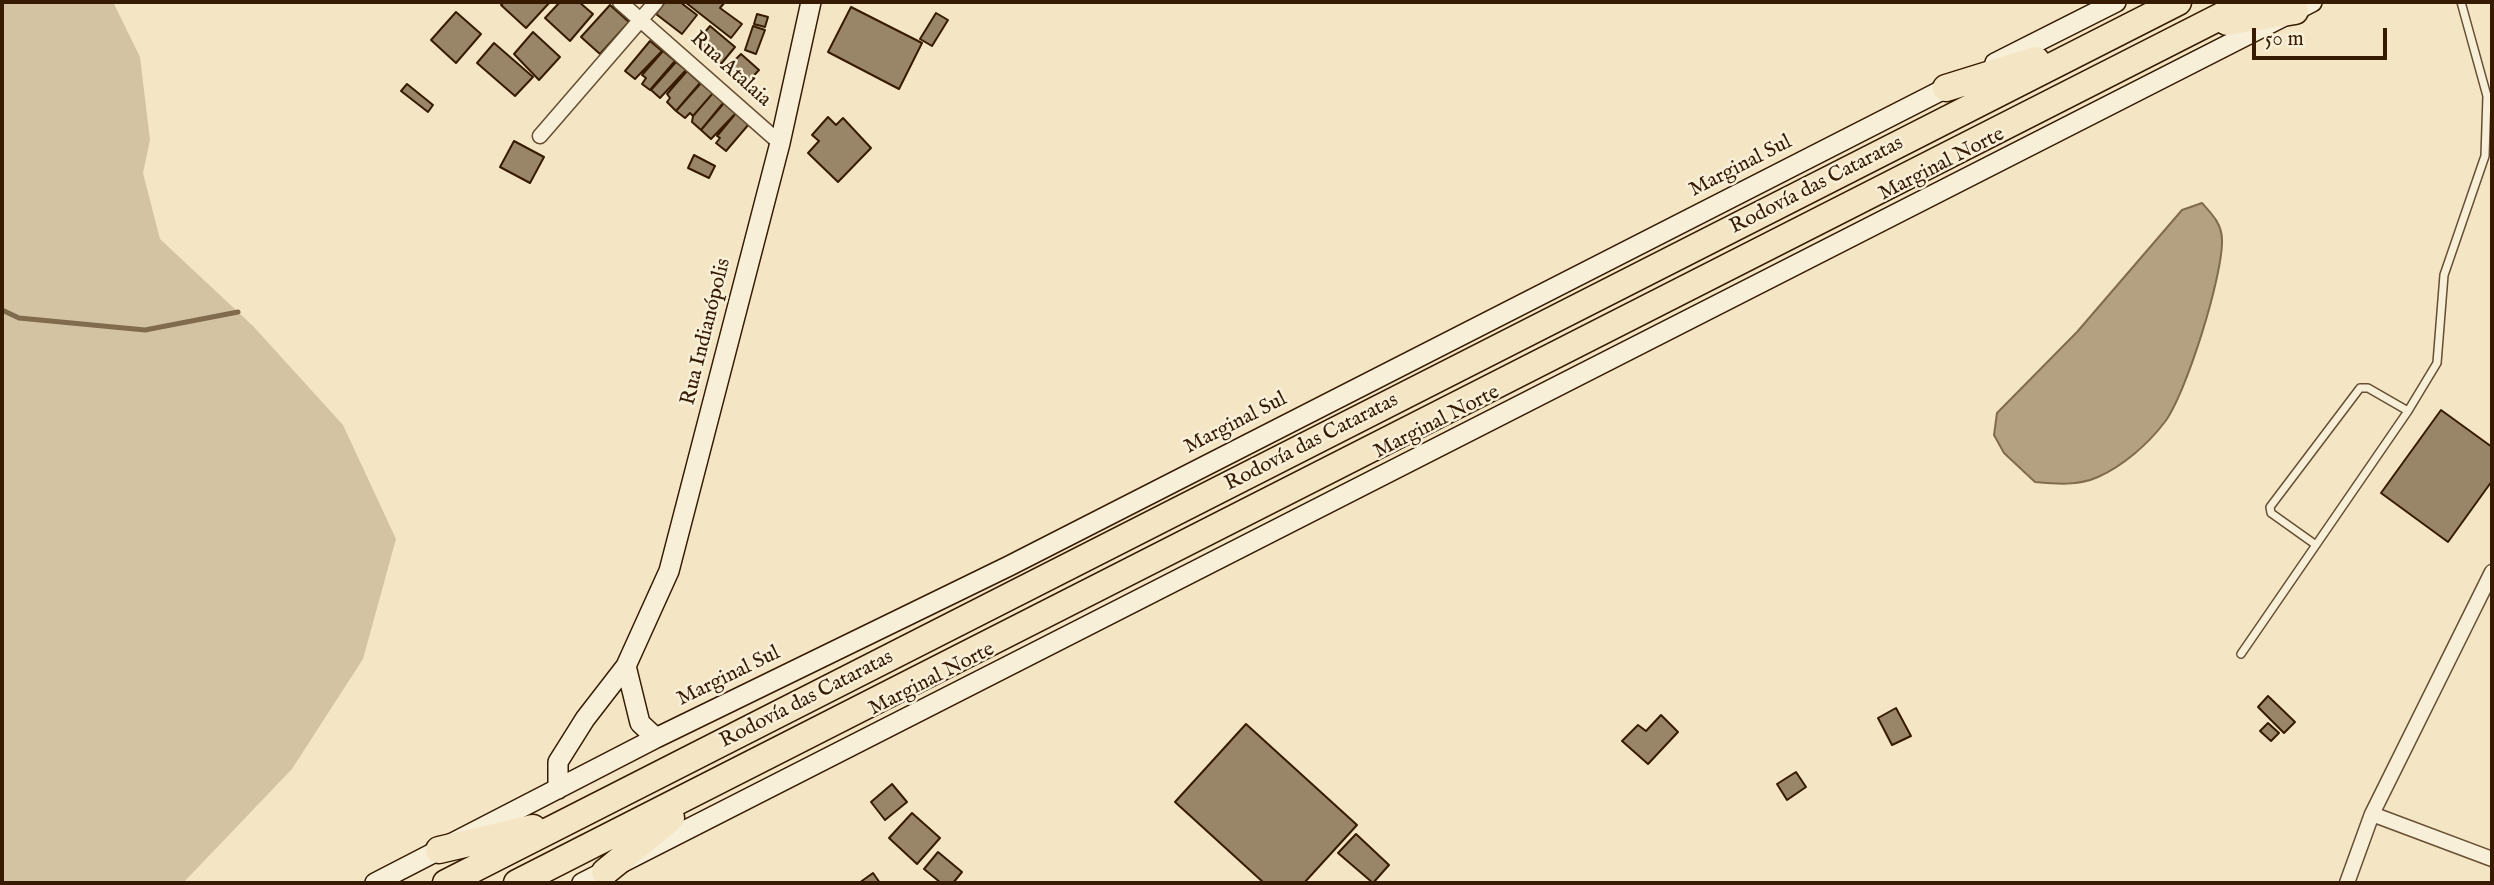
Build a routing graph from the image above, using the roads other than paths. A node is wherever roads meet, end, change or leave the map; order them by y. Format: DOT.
graph roads {
  1 [pos="620,2"];
  2 [pos="656,2"];
  3 [pos="811,2"];
  4 [pos="2116,2"];
  5 [pos="2178,2"];
  6 [pos="2249,2"];
  7 [pos="2461,2"];
  8 [pos="2304,6"];
  9 [pos="641,19"];
  10 [pos="2201,26"];
  11 [pos="2111,36"];
  12 [pos="1946,88"];
  13 [pos="540,136"];
  14 [pos="780,142"];
  15 [pos="2408,411"];
  16 [pos="2316,545"];
  17 [pos="2492,572"];
  18 [pos="2241,654"];
  19 [pos="626,666"];
  20 [pos="656,738"];
  21 [pos="709,786"];
  22 [pos="558,789"];
  23 [pos="2372,814"];
  24 [pos="572,819"];
  25 [pos="439,850"];
  26 [pos="2492,859"];
  27 [pos="593,878"];
  28 [pos="375,883"];
  29 [pos="446,883"];
  30 [pos="517,883"];
  31 [pos="2347,883"];
  1 -- 9 [label="street, Rua Atalaia"];
  2 -- 9 [label="street"];
  3 -- 14 [label="street, Rua Indianópolis"];
  4 -- 12 [label="street, Marginal Sul"];
  5 -- 11 [label="highway, Rodovía das Cataratas"];
  6 -- 10 [label="highway, Rodovía das Cataratas"];
  7 -- 15 [label="lane"];
  8 -- 10 [label="highway"];
  8 -- 27 [label="street, Marginal Norte"];
  9 -- 13 [label="street"];
  9 -- 14 [label="street, Rua Atalaia"];
  10 -- 21 [label="highway, Rodovía das Cataratas"];
  11 -- 12 [label="highway"];
  11 -- 24 [label="highway, Rodovía das Cataratas"];
  12 -- 20 [label="street, Marginal Sul"];
  14 -- 19 [label="street, Rua Indianópolis"];
  15 -- 16 [label="lane"];
  15 -- 16 [label="lane"];
  16 -- 18 [label="lane"];
  17 -- 23 [label="street"];
  19 -- 20 [label="street"];
  19 -- 22 [label="street, Rua Indianópolis"];
  20 -- 22 [label="street, Marginal Sul"];
  21 -- 27 [label="highway"];
  21 -- 30 [label="highway, Rodovía das Cataratas"];
  22 -- 25 [label="street, Marginal Sul"];
  23 -- 26 [label="street"];
  23 -- 31 [label="street"];
  24 -- 25 [label="highway"];
  24 -- 29 [label="highway, Rodovía das Cataratas"];
  25 -- 28 [label="street, Marginal Sul"];
}
